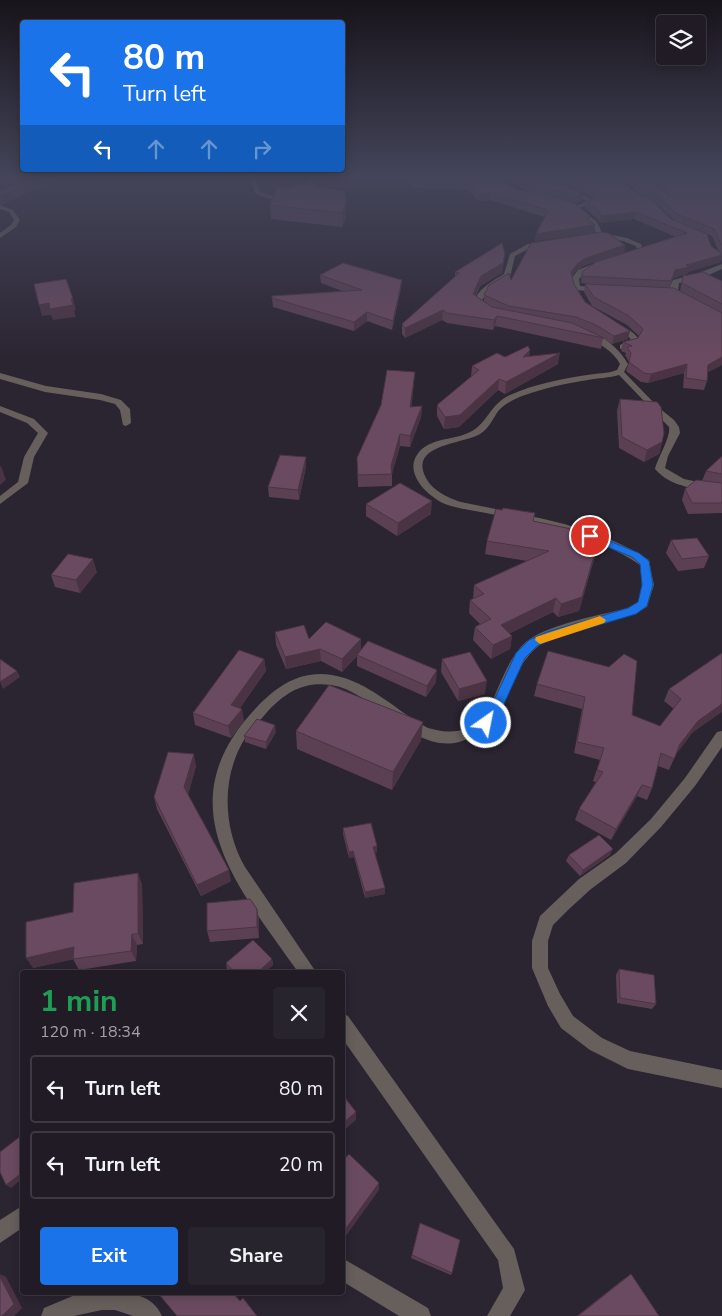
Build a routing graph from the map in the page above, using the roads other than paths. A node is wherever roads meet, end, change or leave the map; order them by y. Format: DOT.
graph roads {
  1 [pos="590,237"];
  2 [pos="615,237"];
  3 [pos="577,241"];
  4 [pos="557,243"];
  5 [pos="722,266"];
  6 [pos="607,291"];
  7 [pos="692,303"];
  8 [pos="495,314"];
  9 [pos="606,320"];
  10 [pos="577,330"];
  11 [pos="610,349"];
  12 [pos="620,372"];
  13 [pos="0,376"];
  14 [pos="0,409"];
  15 [pos="126,423"];
  16 [pos="722,490"];
  17 [pos="0,502"];
  18 [pos="722,736"];
  19 [pos="307,970"];
  20 [pos="345,1026"];
  21 [pos="722,1079"];
  22 [pos="20,1218"];
  23 [pos="0,1233"];
  24 [pos="345,1270"];
  25 [pos="52,1316"];
  26 [pos="152,1316"];
  27 [pos="420,1316"];
  28 [pos="498,1316"];
  1 -- 3 [label="street"];
  2 -- 6 [label="street"];
  4 -- 8 [label="street"];
  5 -- 7 [label="street"];
  9 -- 11 [label="street"];
  10 -- 11 [label="street"];
  11 -- 12 [label="street"];
  12 -- 16 [label="street"];
  12 -- 19 [label="street"];
  13 -- 15 [label="street"];
  14 -- 17 [label="street"];
  18 -- 21 [label="street"];
  20 -- 28 [label="street"];
  22 -- 23 [label="street"];
  24 -- 27 [label="street"];
  25 -- 26 [label="street"];
}
